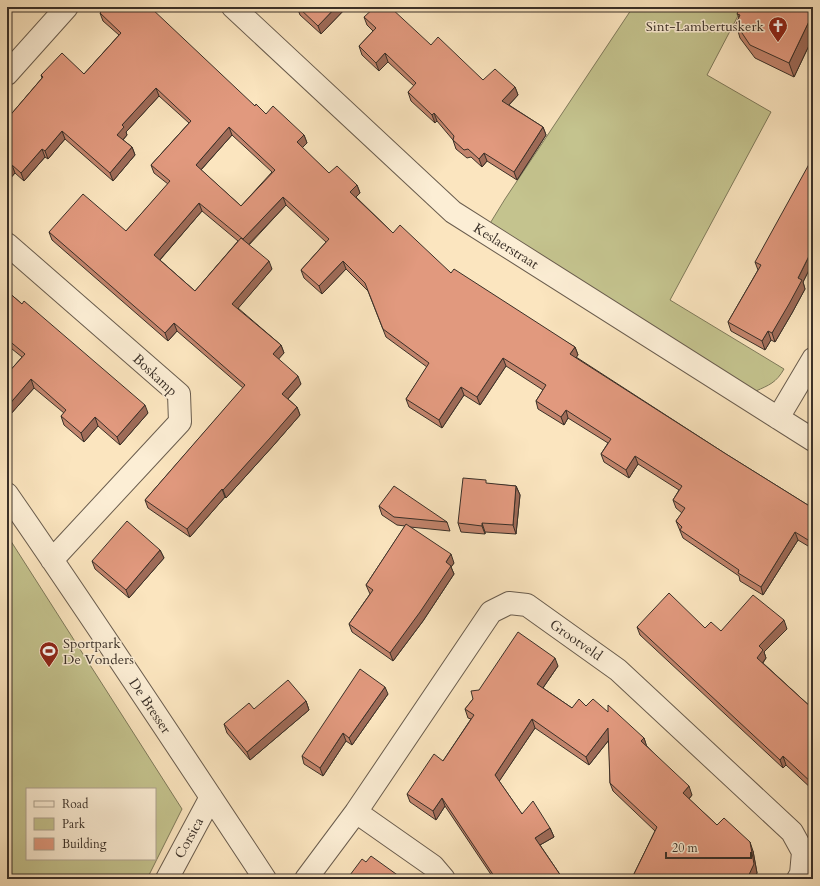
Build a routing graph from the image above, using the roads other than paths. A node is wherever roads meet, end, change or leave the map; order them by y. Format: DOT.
graph roads {
  1 [pos="67,7"];
  2 [pos="233,7"];
  3 [pos="7,74"];
  4 [pos="7,244"];
  5 [pos="813,359"];
  6 [pos="778,418"];
  7 [pos="813,440"];
  8 [pos="7,494"];
  9 [pos="52,560"];
  10 [pos="211,797"];
  11 [pos="356,812"];
  12 [pos="167,879"];
  13 [pos="265,879"];
  14 [pos="306,879"];
  15 [pos="444,879"];
  16 [pos="798,879"];
  1 -- 3 [label="street"];
  2 -- 6 [label="street, Keslaerstraat"];
  4 -- 9 [label="street, Boskamp"];
  5 -- 6 [label="street"];
  6 -- 7 [label="street, Keslaerstraat"];
  8 -- 9 [label="street, De Bresser"];
  9 -- 10 [label="street, De Bresser"];
  10 -- 12 [label="street, Corsica"];
  10 -- 13 [label="street, De Bresser"];
  11 -- 14 [label="street, Grootveld"];
  11 -- 15 [label="street"];
  11 -- 16 [label="street, Grootveld"];
}
